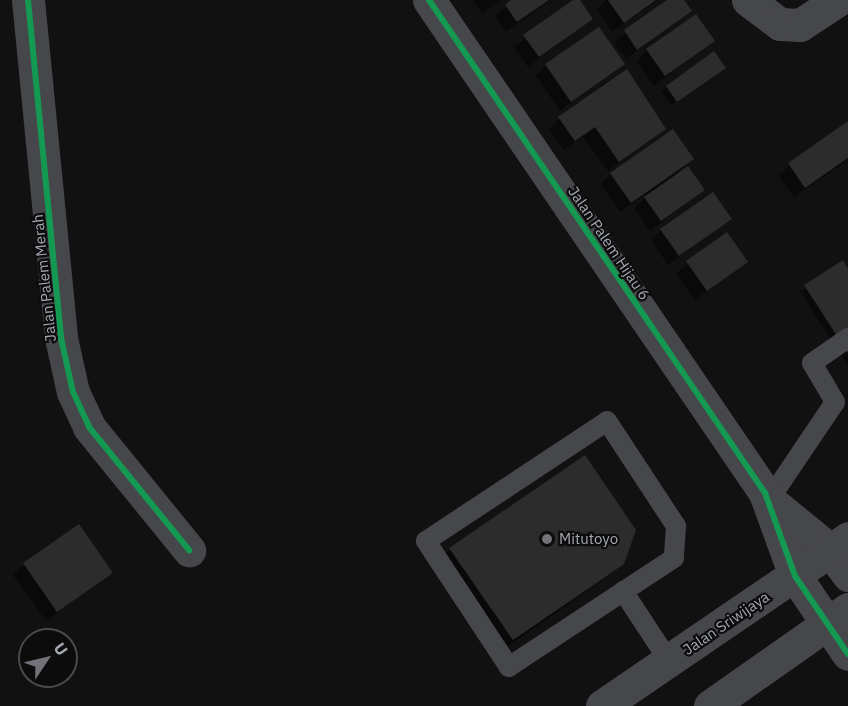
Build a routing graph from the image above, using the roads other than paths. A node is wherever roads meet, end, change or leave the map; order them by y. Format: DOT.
graph roads {
  1 [pos="28,0"];
  2 [pos="429,0"];
  3 [pos="748,0"];
  4 [pos="838,0"];
  5 [pos="848,338"];
  6 [pos="769,500"];
  7 [pos="189,550"];
  8 [pos="842,554"];
  9 [pos="795,576"];
  10 [pos="623,591"];
  11 [pos="837,617"];
  12 [pos="848,654"];
  13 [pos="669,661"];
  14 [pos="717,704"];
  15 [pos="602,706"];
  1 -- 7 [label="street, Jalan Palem Merah"];
  2 -- 6 [label="street, Jalan Palem Hijau 6"];
  3 -- 4 [label="street"];
  5 -- 6 [label="lane"];
  6 -- 8 [label="street"];
  6 -- 9 [label="street"];
  8 -- 9 [label="street, Jalan Sriwijaya"];
  9 -- 11 [label="street"];
  9 -- 13 [label="street, Jalan Sriwijaya"];
  10 -- 10 [label="lane"];
  10 -- 13 [label="lane"];
  11 -- 12 [label="street"];
  11 -- 14 [label="street"];
  13 -- 15 [label="street, Jalan Sriwijaya"];
}
